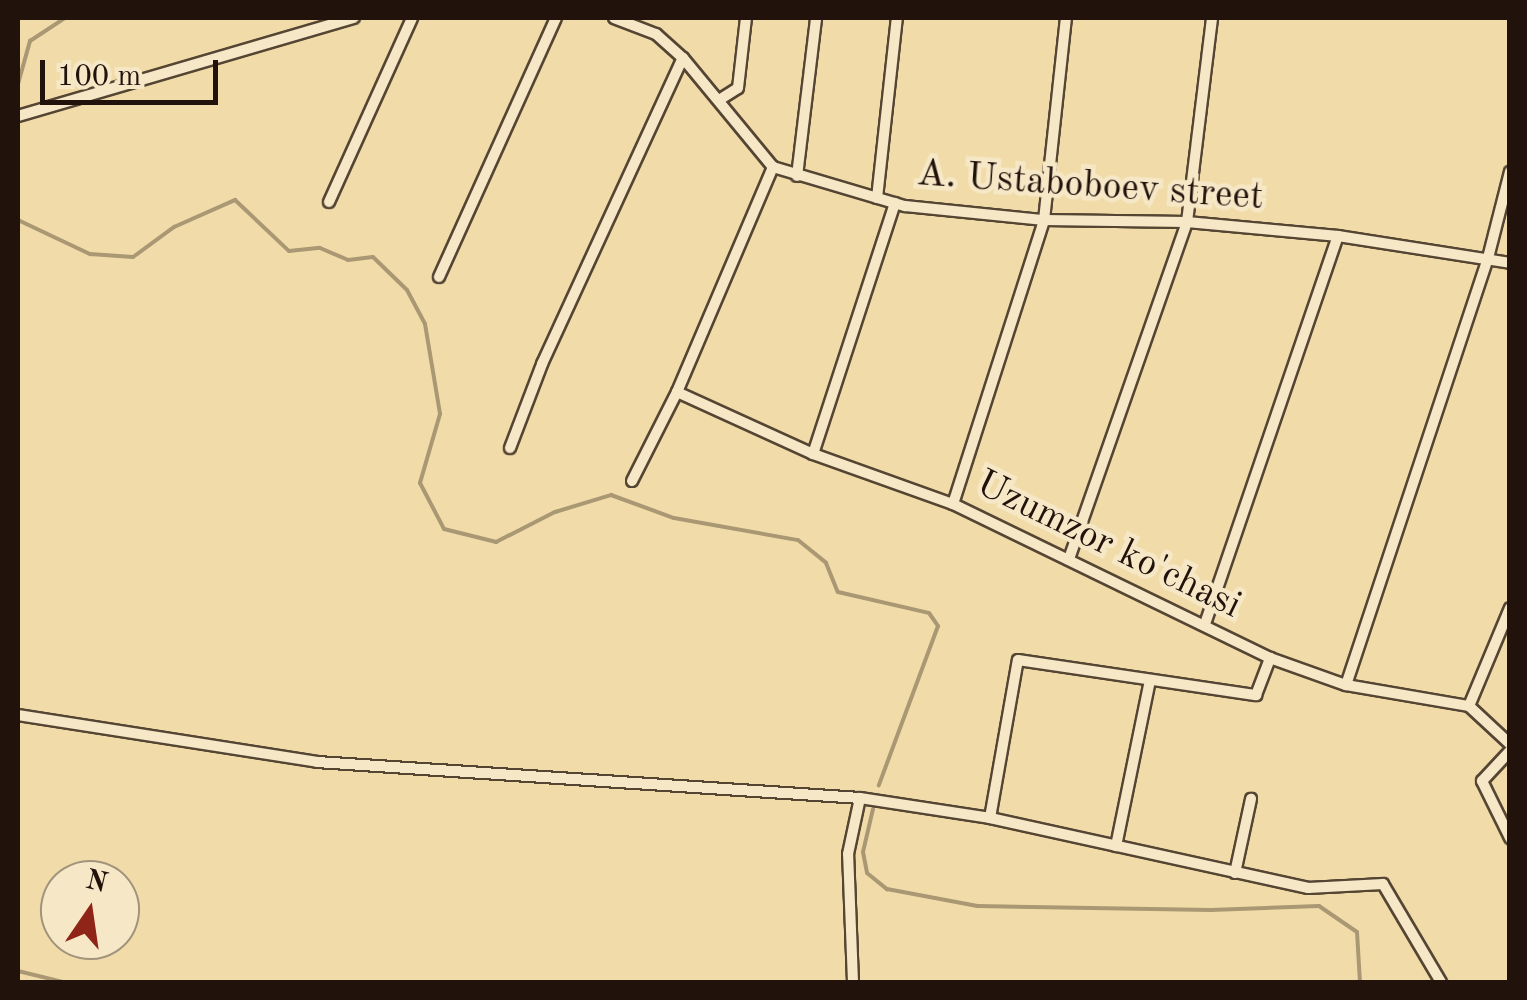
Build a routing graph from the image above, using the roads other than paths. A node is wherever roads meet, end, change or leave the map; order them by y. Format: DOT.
graph roads {
  1 [pos="354,18"];
  2 [pos="412,18"];
  3 [pos="556,18"];
  4 [pos="614,18"];
  5 [pos="746,18"];
  6 [pos="816,18"];
  7 [pos="897,18"];
  8 [pos="1066,18"];
  9 [pos="1212,18"];
  10 [pos="683,58"];
  11 [pos="719,100"];
  12 [pos="18,116"];
  13 [pos="773,167"];
  14 [pos="1510,172"];
  15 [pos="797,176"];
  16 [pos="878,198"];
  17 [pos="329,202"];
  18 [pos="895,203"];
  19 [pos="1044,220"];
  20 [pos="1187,222"];
  21 [pos="1338,236"];
  22 [pos="1488,258"];
  23 [pos="1510,263"];
  24 [pos="439,278"];
  25 [pos="676,392"];
  26 [pos="510,448"];
  27 [pos="812,454"];
  28 [pos="632,481"];
  29 [pos="953,504"];
  30 [pos="1069,559"];
  31 [pos="1510,608"];
  32 [pos="1205,624"];
  33 [pos="1270,658"];
  34 [pos="1150,680"];
  35 [pos="1346,685"];
  36 [pos="1469,706"];
  37 [pos="18,716"];
  38 [pos="1510,748"];
  39 [pos="860,798"];
  40 [pos="1251,799"];
  41 [pos="990,818"];
  42 [pos="1510,838"];
  43 [pos="1116,846"];
  44 [pos="1236,872"];
  45 [pos="853,982"];
  46 [pos="1441,982"];
  1 -- 12 [label="street"];
  2 -- 17 [label="street"];
  3 -- 24 [label="street"];
  4 -- 10 [label="street"];
  5 -- 11 [label="street"];
  6 -- 15 [label="street"];
  7 -- 16 [label="street"];
  8 -- 19 [label="street"];
  9 -- 20 [label="street"];
  10 -- 11 [label="street"];
  10 -- 26 [label="street"];
  11 -- 13 [label="street"];
  13 -- 15 [label="street, A. Ustaboboev street"];
  13 -- 25 [label="street"];
  14 -- 22 [label="street"];
  15 -- 16 [label="street, A. Ustaboboev street"];
  16 -- 18 [label="street, A. Ustaboboev street"];
  18 -- 19 [label="street, A. Ustaboboev street"];
  18 -- 27 [label="street"];
  19 -- 20 [label="street, A. Ustaboboev street"];
  19 -- 29 [label="street"];
  20 -- 21 [label="street, A. Ustaboboev street"];
  20 -- 30 [label="street"];
  21 -- 22 [label="street, A. Ustaboboev street"];
  21 -- 32 [label="street"];
  22 -- 23 [label="street, A. Ustaboboev street"];
  22 -- 35 [label="street"];
  25 -- 27 [label="street, Uzumzor ko'chasi"];
  25 -- 28 [label="street"];
  27 -- 29 [label="street, Uzumzor ko'chasi"];
  29 -- 30 [label="street, Uzumzor ko'chasi"];
  30 -- 32 [label="street, Uzumzor ko'chasi"];
  31 -- 36 [label="street"];
  32 -- 33 [label="street, Uzumzor ko'chasi"];
  33 -- 34 [label="street"];
  33 -- 35 [label="street, Uzumzor ko'chasi"];
  34 -- 41 [label="street"];
  34 -- 43 [label="street"];
  35 -- 36 [label="street, Uzumzor ko'chasi"];
  36 -- 38 [label="street"];
  37 -- 39 [label="street"];
  38 -- 42 [label="street"];
  39 -- 41 [label="street"];
  39 -- 45 [label="street"];
  40 -- 44 [label="street"];
  41 -- 43 [label="street"];
  43 -- 44 [label="street"];
  44 -- 46 [label="street"];
}
